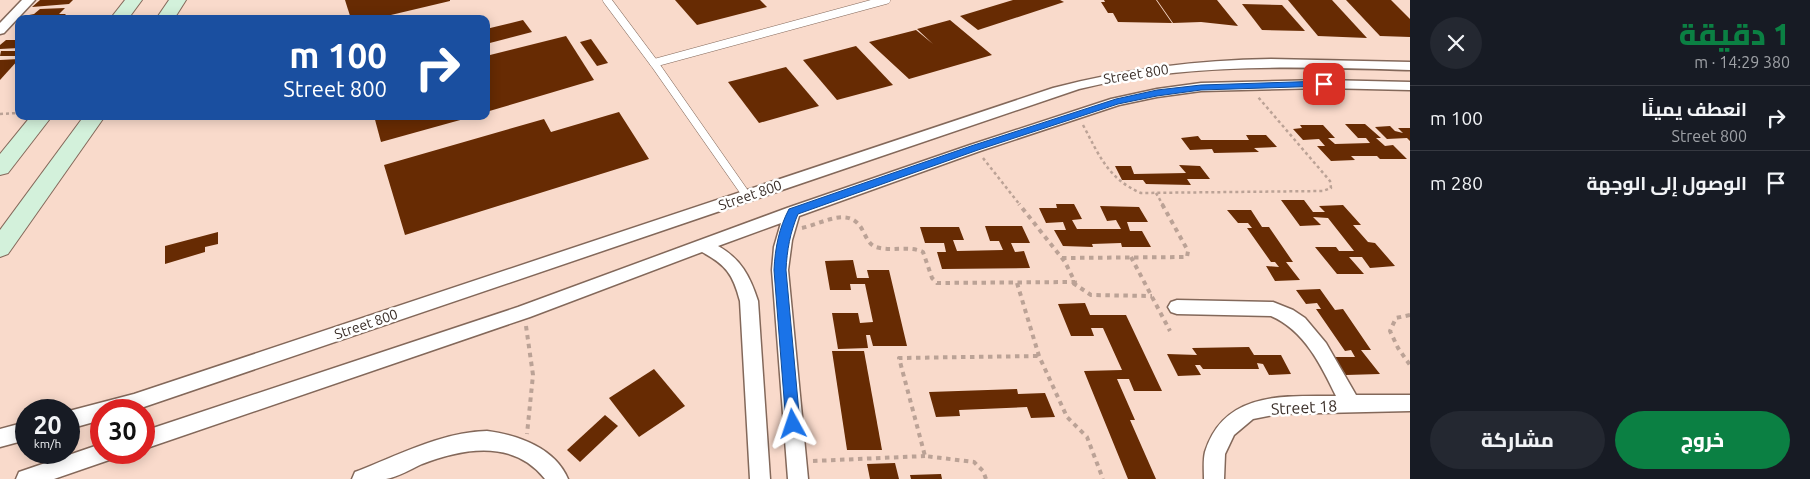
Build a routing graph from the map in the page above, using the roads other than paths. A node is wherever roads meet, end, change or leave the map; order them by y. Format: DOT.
graph roads {
  1 [pos="29,0"];
  2 [pos="134,0"];
  3 [pos="178,0"];
  4 [pos="607,0"];
  5 [pos="886,0"];
  6 [pos="3,10"];
  7 [pos="20,10"];
  8 [pos="122,15"];
  9 [pos="168,15"];
  10 [pos="0,30"];
  11 [pos="654,63"];
  12 [pos="1410,66"];
  13 [pos="1410,86"];
  14 [pos="39,120"];
  15 [pos="92,120"];
  16 [pos="0,168"];
  17 [pos="747,196"];
  18 [pos="793,212"];
  19 [pos="703,246"];
  20 [pos="0,248"];
  21 [pos="1177,307"];
  22 [pos="144,399"];
  23 [pos="1410,403"];
  24 [pos="1350,404"];
  25 [pos="15,434"];
  26 [pos="155,436"];
  27 [pos="0,438"];
  28 [pos="90,457"];
  29 [pos="797,470"];
  30 [pos="26,479"];
  31 [pos="362,479"];
  32 [pos="558,479"];
  33 [pos="760,479"];
  34 [pos="1214,479"];
  1 -- 7 [label="street"];
  2 -- 8 [label="street"];
  3 -- 9 [label="street"];
  4 -- 11 [label="lane"];
  5 -- 11 [label="lane"];
  6 -- 7 [label="street"];
  7 -- 10 [label="street"];
  11 -- 17 [label="lane"];
  12 -- 17 [label="street, Street 800"];
  13 -- 18 [label="street, Street 800"];
  14 -- 16 [label="street"];
  15 -- 20 [label="street"];
  17 -- 22 [label="street, Street 800"];
  18 -- 19 [label="street, Street 800"];
  18 -- 29 [label="street"];
  19 -- 26 [label="street, Street 800"];
  19 -- 33 [label="street"];
  21 -- 24 [label="street"];
  23 -- 24 [label="street, Street 18"];
  24 -- 34 [label="street, Street 18"];
  25 -- 27 [label="street"];
  28 -- 30 [label="street"];
  31 -- 32 [label="street"];
}
